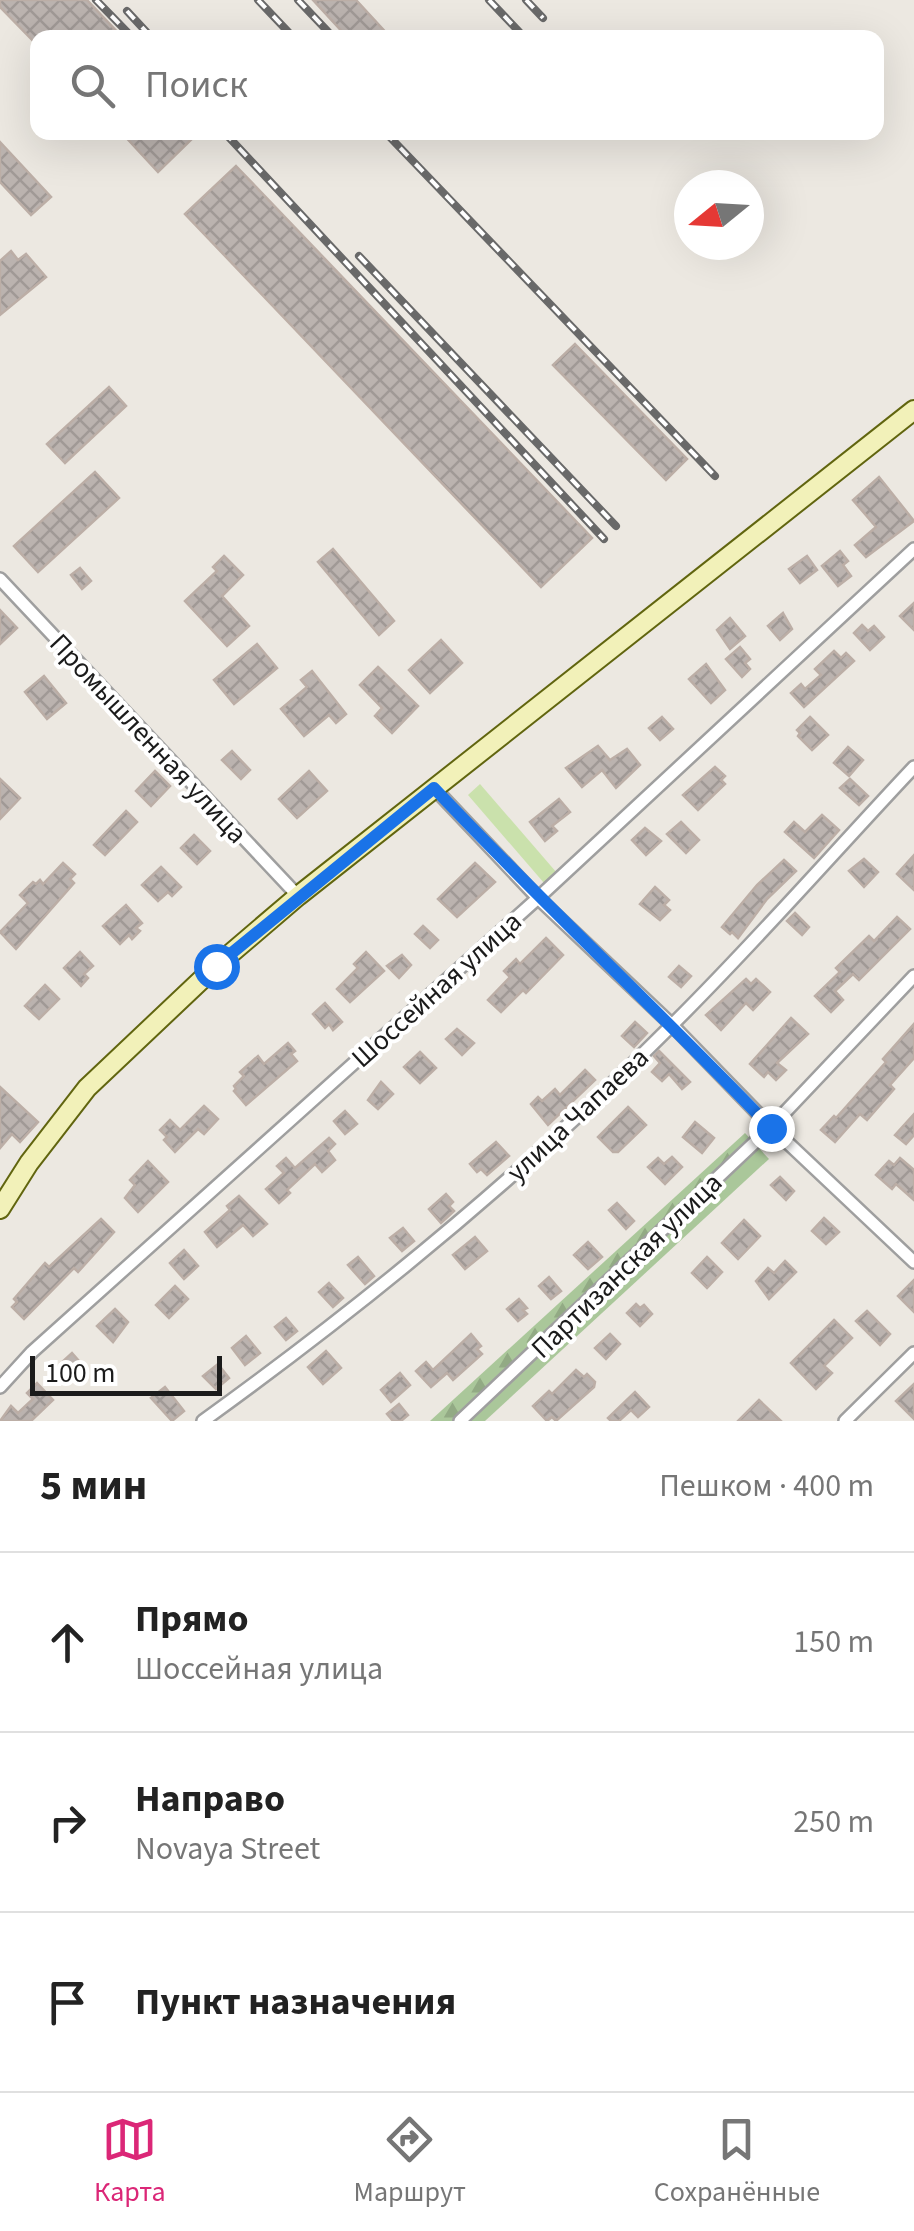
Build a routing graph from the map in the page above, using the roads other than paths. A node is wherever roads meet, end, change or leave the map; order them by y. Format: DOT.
graph roads {
  1 [pos="914,410"];
  2 [pos="914,549"];
  3 [pos="0,579"];
  4 [pos="914,767"];
  5 [pos="434,788"];
  6 [pos="298,896"];
  7 [pos="538,898"];
  8 [pos="914,976"];
  9 [pos="672,1025"];
  10 [pos="771,1128"];
  11 [pos="0,1209"];
  12 [pos="914,1262"];
  13 [pos="914,1352"];
  14 [pos="0,1386"];
  15 [pos="203,1421"];
  16 [pos="460,1421"];
  17 [pos="846,1421"];
  1 -- 5 [label="main road"];
  2 -- 7 [label="street, Шоссейная улица"];
  3 -- 6 [label="street, Промышленная улица"];
  4 -- 9 [label="street, улица Чапаева"];
  5 -- 6 [label="main road"];
  5 -- 7 [label="street"];
  6 -- 11 [label="main road"];
  7 -- 9 [label="street"];
  7 -- 14 [label="street, Шоссейная улица"];
  8 -- 10 [label="street, Партизанская улица"];
  9 -- 10 [label="street"];
  9 -- 15 [label="street, улица Чапаева"];
  10 -- 12 [label="street"];
  10 -- 16 [label="street, Партизанская улица"];
  13 -- 17 [label="street"];
}
